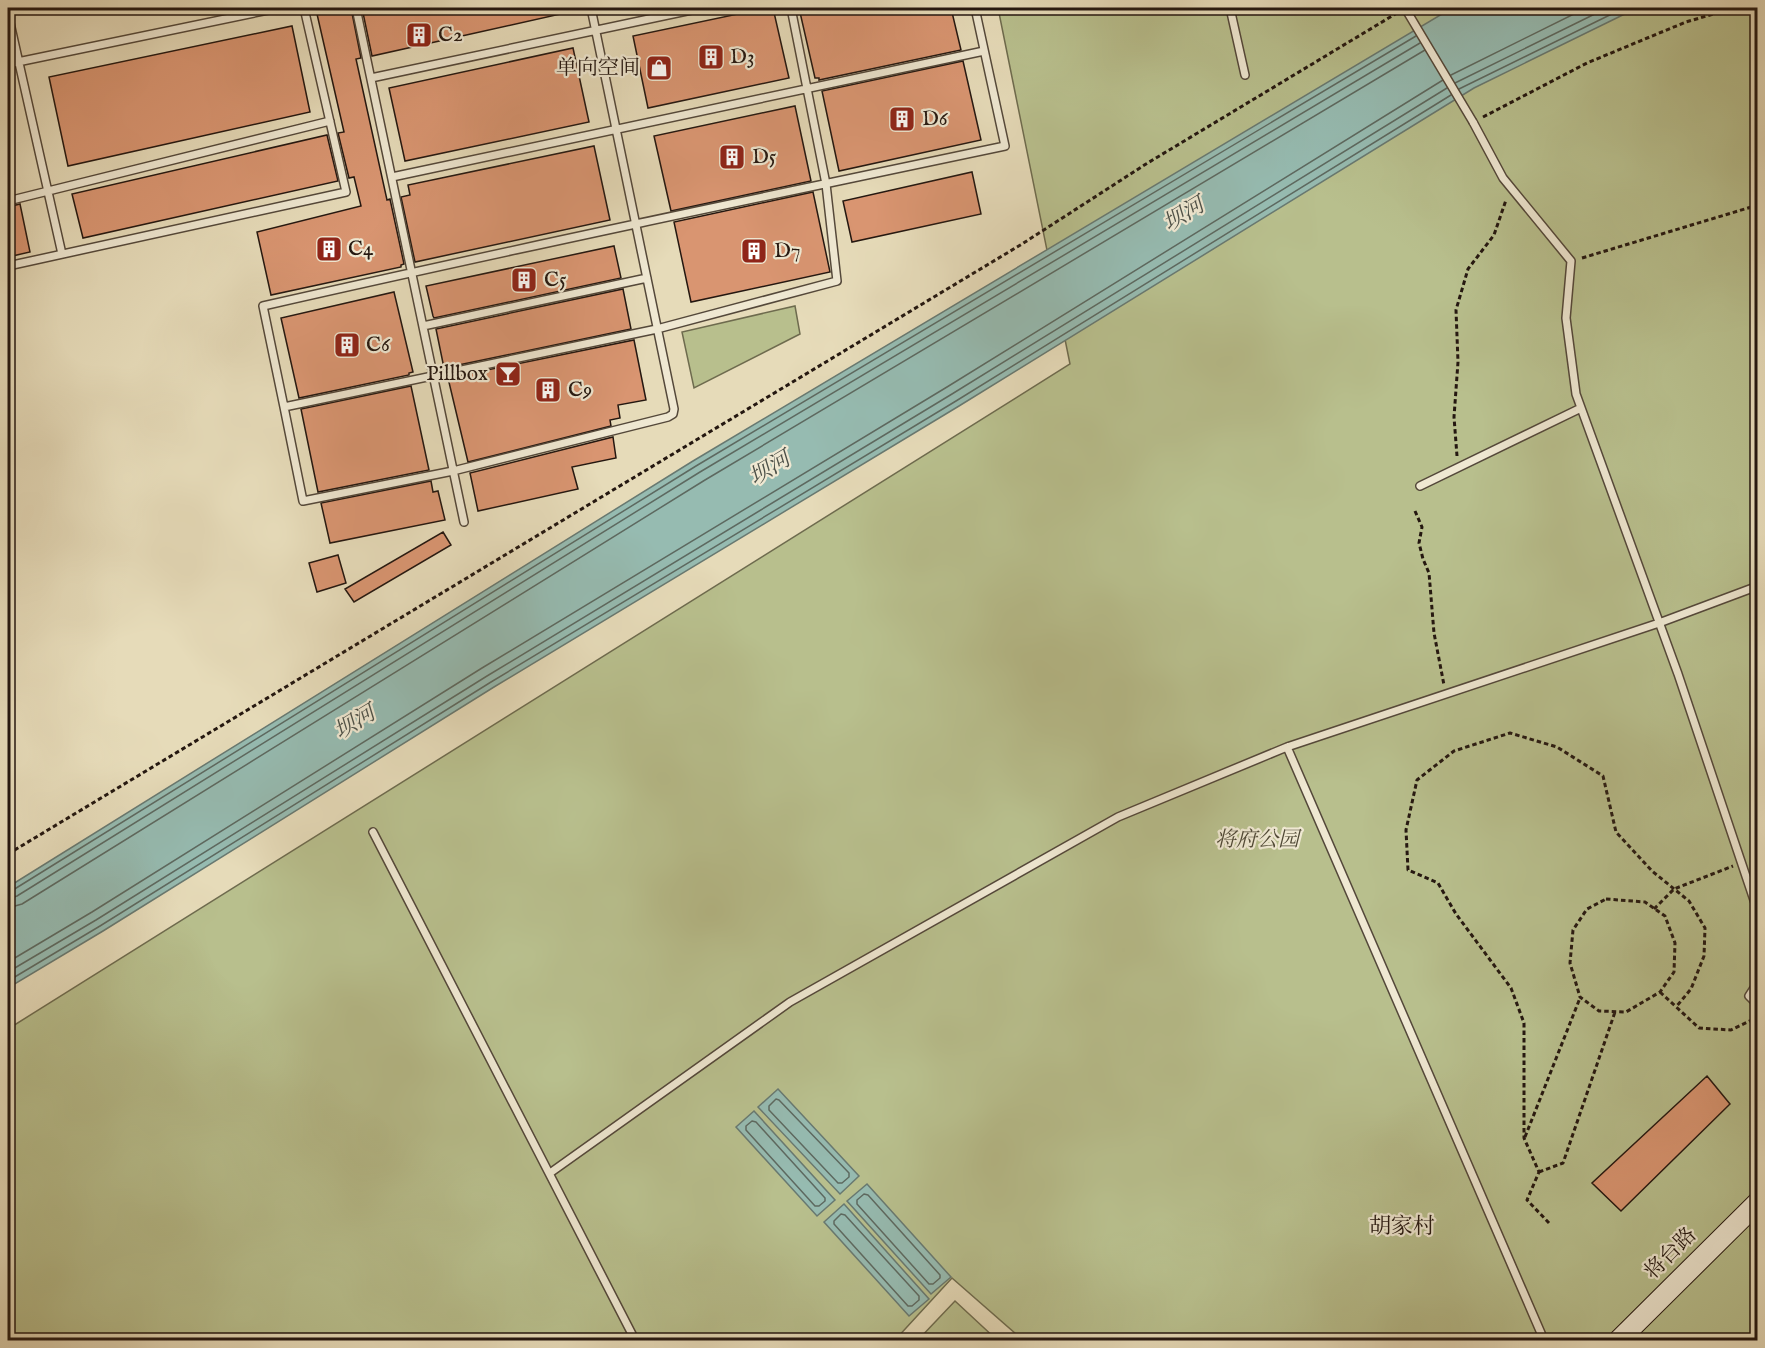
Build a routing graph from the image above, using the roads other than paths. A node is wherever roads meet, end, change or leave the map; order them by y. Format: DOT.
graph roads {
  1 [pos="278,8"];
  2 [pos="304,8"];
  3 [pos="356,8"];
  4 [pos="591,8"];
  5 [pos="701,8"];
  6 [pos="791,8"];
  7 [pos="975,8"];
  8 [pos="1230,8"];
  9 [pos="1406,8"];
  10 [pos="8,14"];
  11 [pos="596,30"];
  12 [pos="984,51"];
  13 [pos="18,62"];
  14 [pos="8,64"];
  15 [pos="1245,75"];
  16 [pos="371,78"];
  17 [pos="807,89"];
  18 [pos="330,121"];
  19 [pos="616,130"];
  20 [pos="392,177"];
  21 [pos="826,184"];
  22 [pos="48,193"];
  23 [pos="8,201"];
  24 [pos="636,224"];
  25 [pos="62,254"];
  26 [pos="8,266"];
  27 [pos="411,273"];
  28 [pos="647,278"];
  29 [pos="423,326"];
  30 [pos="657,329"];
  31 [pos="433,376"];
  32 [pos="284,407"];
  33 [pos="1581,408"];
  34 [pos="453,471"];
  35 [pos="1420,486"];
  36 [pos="464,522"];
  37 [pos="1758,586"];
  38 [pos="1659,623"];
  39 [pos="1287,747"];
  40 [pos="373,832"];
  41 [pos="1758,912"];
  42 [pos="1758,982"];
  43 [pos="1758,1005"];
  44 [pos="550,1173"];
  45 [pos="1758,1202"];
  46 [pos="637,1341"];
  47 [pos="1544,1341"];
  48 [pos="1619,1341"];
  1 -- 13 [label="lane"];
  2 -- 18 [label="lane"];
  3 -- 16 [label="lane"];
  4 -- 11 [label="lane"];
  5 -- 11 [label="lane"];
  6 -- 17 [label="lane"];
  7 -- 12 [label="lane"];
  8 -- 15 [label="lane"];
  9 -- 33 [label="lane, bridge"];
  10 -- 13 [label="lane"];
  11 -- 16 [label="lane"];
  11 -- 19 [label="lane"];
  12 -- 17 [label="lane"];
  12 -- 21 [label="lane"];
  13 -- 14 [label="lane"];
  13 -- 22 [label="lane"];
  16 -- 20 [label="lane"];
  17 -- 19 [label="lane"];
  17 -- 21 [label="lane"];
  18 -- 22 [label="lane"];
  18 -- 25 [label="lane"];
  19 -- 20 [label="lane"];
  19 -- 24 [label="lane"];
  20 -- 27 [label="lane"];
  21 -- 24 [label="lane"];
  21 -- 30 [label="lane"];
  22 -- 23 [label="lane"];
  22 -- 25 [label="lane"];
  24 -- 27 [label="lane"];
  24 -- 28 [label="lane"];
  25 -- 26 [label="lane"];
  27 -- 29 [label="lane"];
  27 -- 32 [label="lane"];
  28 -- 29 [label="lane"];
  28 -- 30 [label="lane"];
  29 -- 31 [label="lane"];
  30 -- 31 [label="lane"];
  30 -- 34 [label="lane"];
  31 -- 32 [label="lane"];
  31 -- 34 [label="lane"];
  32 -- 34 [label="lane"];
  33 -- 35 [label="lane"];
  33 -- 38 [label="lane"];
  34 -- 36 [label="lane"];
  37 -- 38 [label="lane"];
  38 -- 39 [label="lane"];
  38 -- 41 [label="lane"];
  39 -- 44 [label="lane"];
  39 -- 47 [label="lane"];
  40 -- 44 [label="lane"];
  42 -- 43 [label="lane"];
  44 -- 46 [label="lane"];
  45 -- 48 [label="main road, 将台路"];
}
